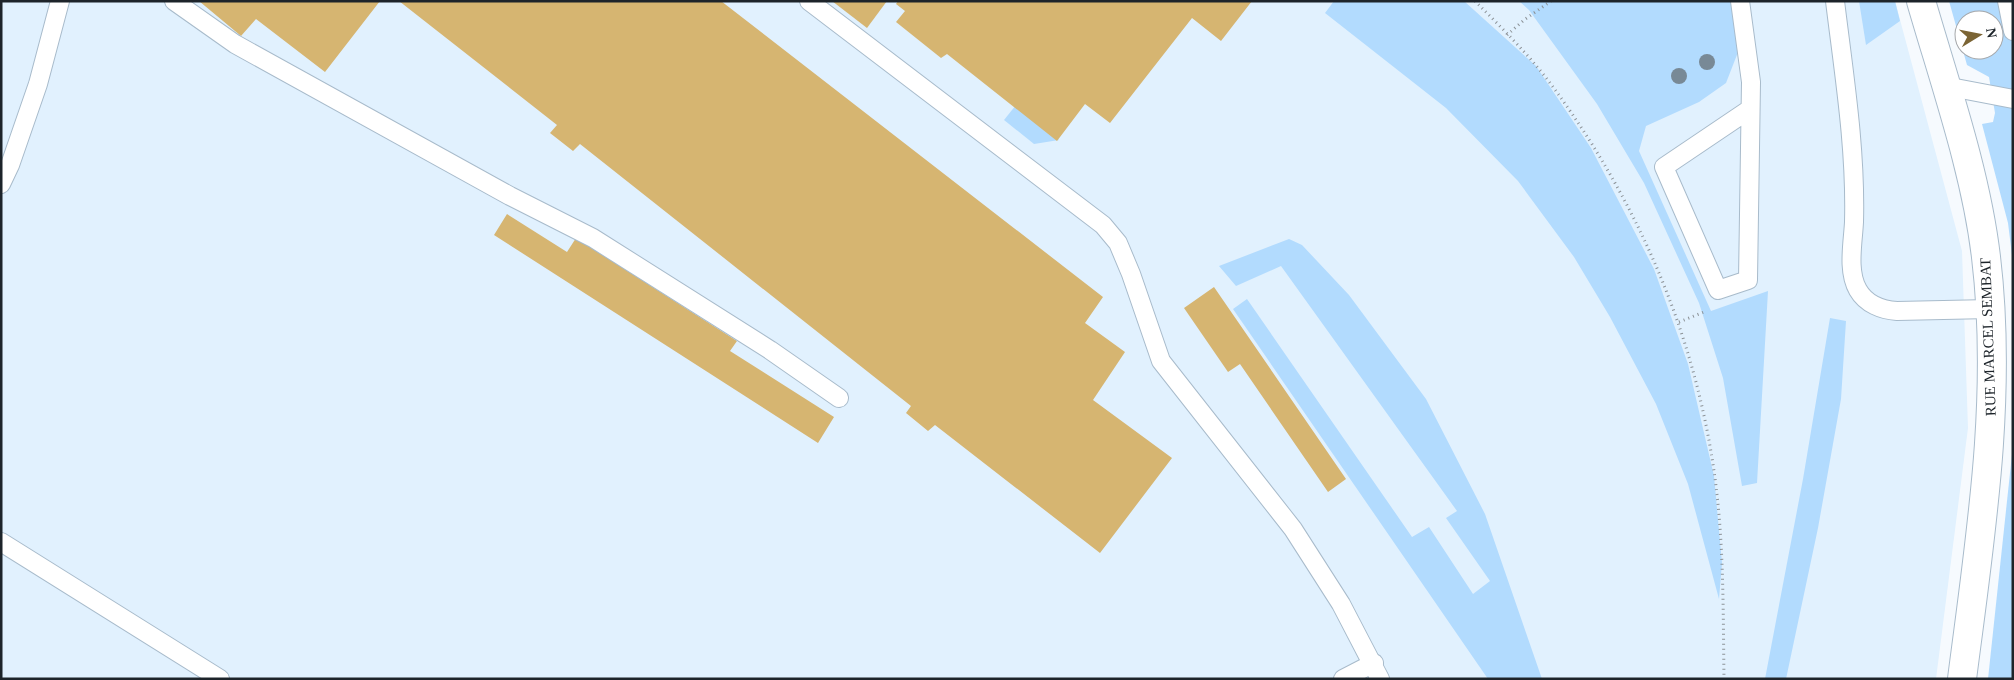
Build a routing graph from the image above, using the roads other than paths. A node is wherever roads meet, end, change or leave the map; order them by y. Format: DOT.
graph roads {
  1 [pos="60,1"];
  2 [pos="174,1"];
  3 [pos="809,1"];
  4 [pos="1740,1"];
  5 [pos="1835,1"];
  6 [pos="1921,1"];
  7 [pos="2007,1"];
  8 [pos="2013,31"];
  9 [pos="1945,86"];
  10 [pos="2013,100"];
  11 [pos="1750,109"];
  12 [pos="1,184"];
  13 [pos="1990,309"];
  14 [pos="839,398"];
  15 [pos="1,542"];
  16 [pos="1377,671"];
  17 [pos="220,679"];
  18 [pos="1343,679"];
  19 [pos="1962,679"];
  1 -- 12 [label="lane"];
  2 -- 14 [label="lane"];
  3 -- 16 [label="lane"];
  4 -- 11 [label="lane"];
  5 -- 13 [label="lane"];
  6 -- 9 [label="street, RUE MARCEL SEMBAT"];
  7 -- 8 [label="lane"];
  9 -- 10 [label="lane"];
  9 -- 13 [label="street, RUE MARCEL SEMBAT"];
  11 -- 11 [label="lane"];
  13 -- 19 [label="street, RUE MARCEL SEMBAT"];
  15 -- 17 [label="lane"];
  16 -- 18 [label="lane"];
}
